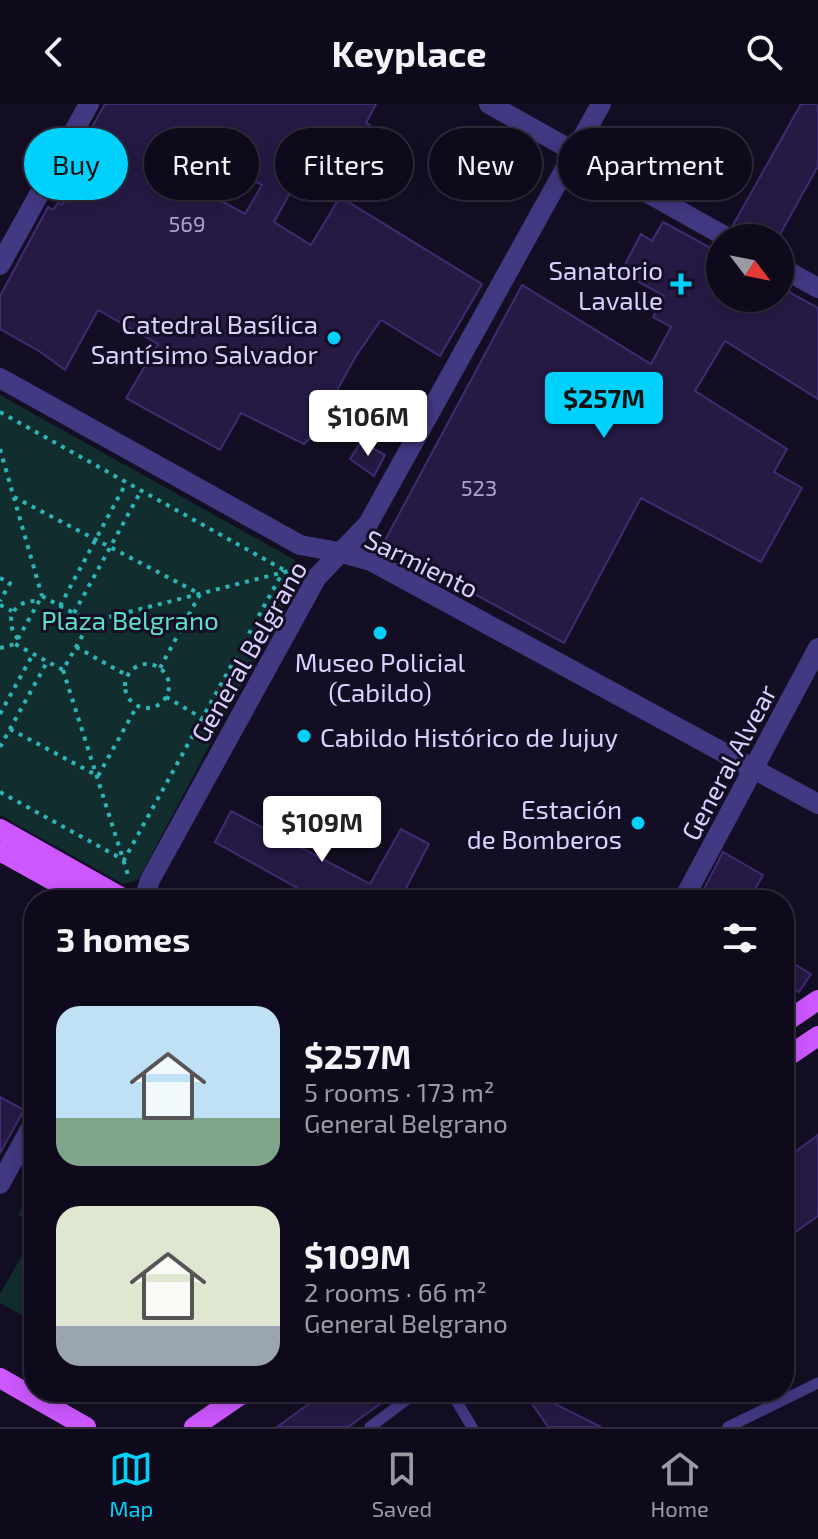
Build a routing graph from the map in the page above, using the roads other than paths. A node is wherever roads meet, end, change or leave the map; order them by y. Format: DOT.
graph roads {
  1 [pos="89,104"];
  2 [pos="489,104"];
  3 [pos="601,104"];
  4 [pos="588,128"];
  5 [pos="558,143"];
  6 [pos="558,181"];
  7 [pos="660,200"];
  8 [pos="706,226"];
  9 [pos="0,265"];
  10 [pos="794,275"];
  11 [pos="818,288"];
  12 [pos="0,378"];
  13 [pos="339,552"];
  14 [pos="818,648"];
  15 [pos="754,769"];
  16 [pos="818,804"];
  17 [pos="0,829"];
  18 [pos="0,851"];
  19 [pos="70,890"];
  20 [pos="108,890"];
  21 [pos="147,890"];
  22 [pos="688,890"];
  23 [pos="818,1000"];
  24 [pos="794,1016"];
  25 [pos="818,1036"];
  26 [pos="794,1052"];
  27 [pos="24,1140"];
  28 [pos="0,1184"];
  29 [pos="0,1378"];
  30 [pos="818,1383"];
  31 [pos="24,1392"];
  32 [pos="794,1395"];
  33 [pos="42,1402"];
  34 [pos="230,1402"];
  35 [pos="404,1402"];
  36 [pos="457,1402"];
  37 [pos="779,1402"];
  38 [pos="86,1427"];
  39 [pos="194,1427"];
  40 [pos="370,1427"];
  41 [pos="472,1427"];
  42 [pos="728,1427"];
  1 -- 9 [label="street"];
  2 -- 5 [label="street"];
  3 -- 4 [label="street, General Belgrano"];
  6 -- 13 [label="street, General Belgrano"];
  7 -- 8 [label="street"];
  10 -- 11 [label="street"];
  12 -- 13 [label="street, Sarmiento"];
  13 -- 15 [label="street, Sarmiento"];
  13 -- 21 [label="street, General Belgrano"];
  14 -- 15 [label="street, General Alvear"];
  15 -- 16 [label="street, Sarmiento"];
  15 -- 22 [label="street, General Alvear"];
  17 -- 20 [label="main road"];
  18 -- 19 [label="main road"];
  23 -- 24 [label="main road"];
  25 -- 26 [label="main road"];
  27 -- 28 [label="street"];
  29 -- 31 [label="main road"];
  30 -- 32 [label="lane"];
  33 -- 38 [label="main road"];
  34 -- 39 [label="main road"];
  35 -- 40 [label="lane"];
  36 -- 41 [label="lane"];
  37 -- 42 [label="lane"];
}
